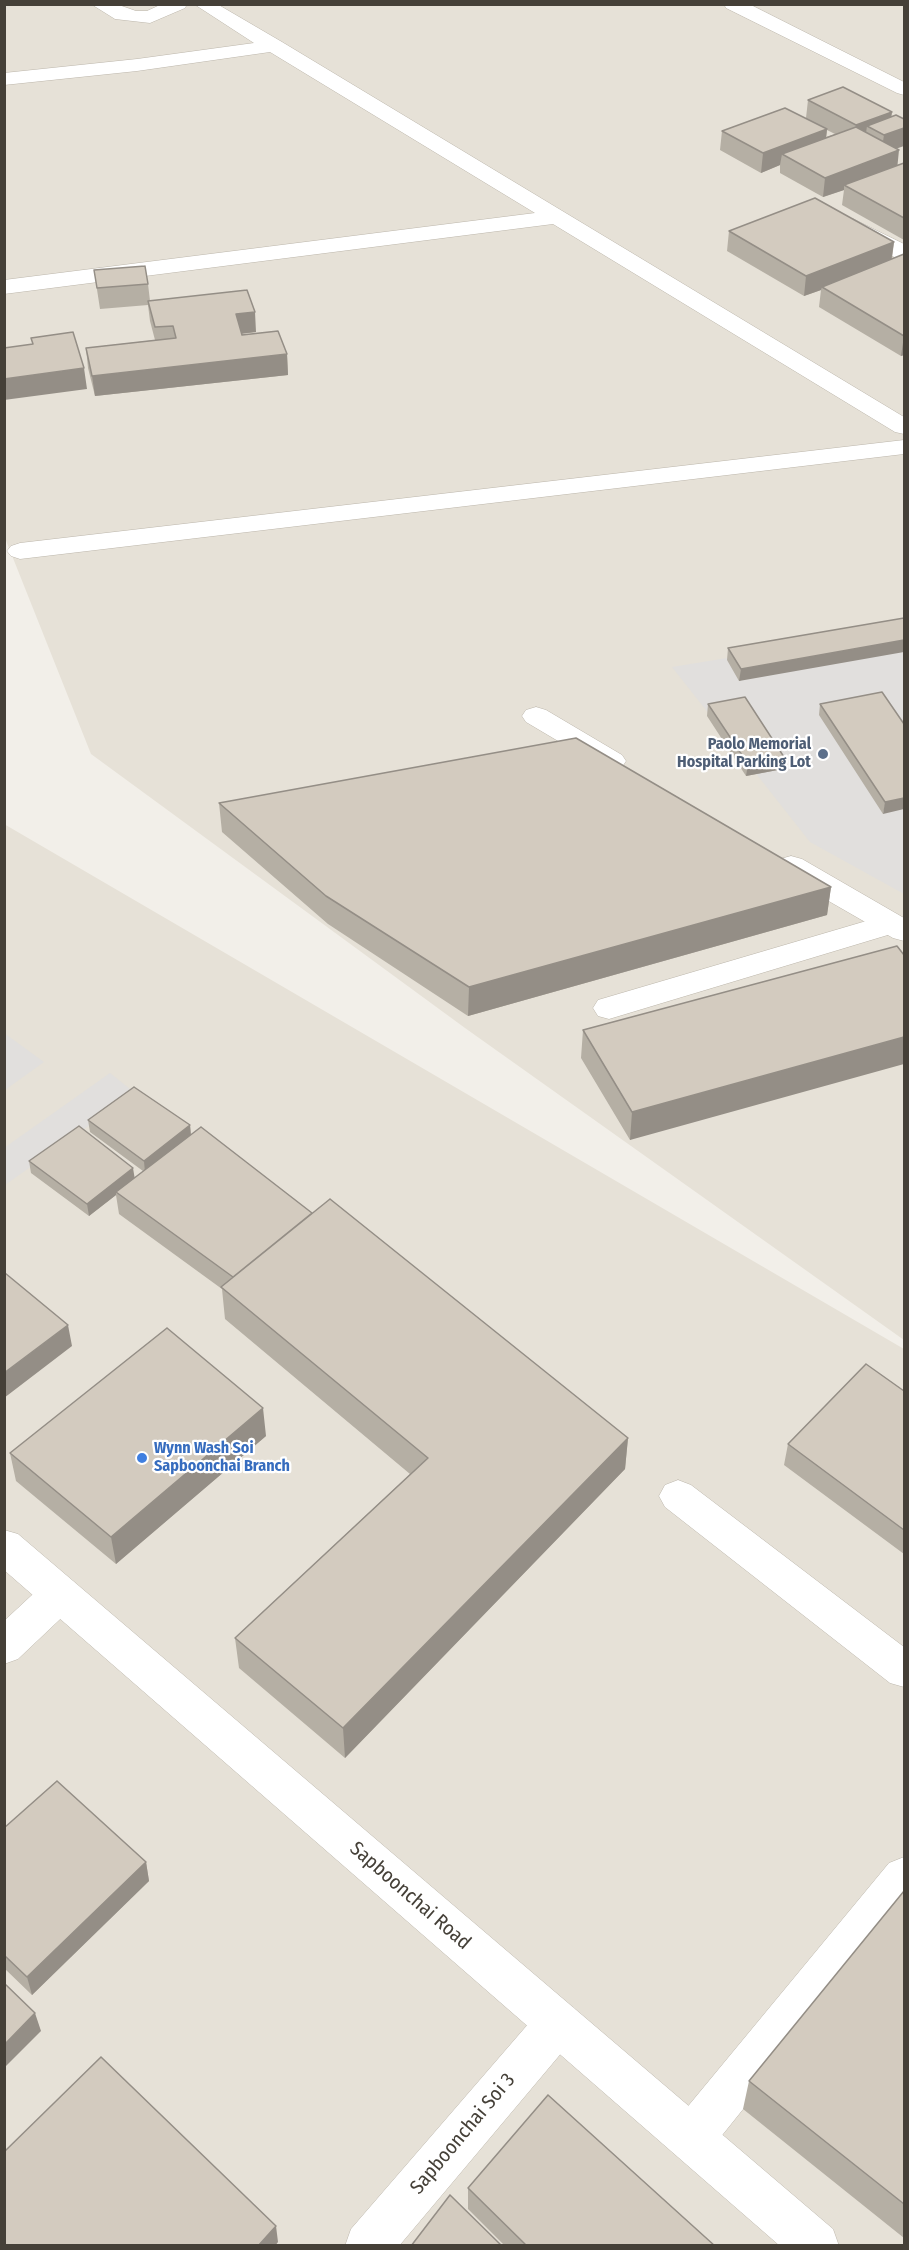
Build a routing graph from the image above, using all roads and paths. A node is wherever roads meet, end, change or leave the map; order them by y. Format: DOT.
graph roads {
  1 [pos="100,4"];
  2 [pos="178,4"];
  3 [pos="203,4"];
  4 [pos="733,4"];
  5 [pos="275,46"];
  6 [pos="4,79"];
  7 [pos="904,90"];
  8 [pos="836,216"];
  9 [pos="558,217"];
  10 [pos="904,253"];
  11 [pos="4,288"];
  12 [pos="904,427"];
  13 [pos="904,447"];
  14 [pos="20,551"];
  15 [pos="536,716"];
  16 [pos="637,776"];
  17 [pos="769,853"];
  18 [pos="898,928"];
  19 [pos="609,1008"];
  20 [pos="678,1496"];
  21 [pos="4,1546"];
  22 [pos="60,1594"];
  23 [pos="4,1647"];
  24 [pos="904,1670"];
  25 [pos="904,1877"];
  26 [pos="558,2023"];
  27 [pos="691,2138"];
  28 [pos="368,2246"];
  29 [pos="816,2246"];
  1 -- 2 [label="street"];
  3 -- 5 [label="street"];
  4 -- 7 [label="street"];
  5 -- 6 [label="street"];
  5 -- 9 [label="street"];
  8 -- 10 [label="street"];
  9 -- 11 [label="street"];
  9 -- 12 [label="street"];
  13 -- 14 [label="street"];
  15 -- 16 [label="street"];
  17 -- 18 [label="street"];
  18 -- 19 [label="street"];
  20 -- 24 [label="street"];
  21 -- 22 [label="street, Sapboonchai Road"];
  22 -- 23 [label="street"];
  22 -- 26 [label="street, Sapboonchai Road"];
  25 -- 27 [label="street"];
  26 -- 27 [label="street, Sapboonchai Road"];
  26 -- 28 [label="street, Sapboonchai Soi 3"];
  27 -- 29 [label="street, Sapboonchai Road"];
}
